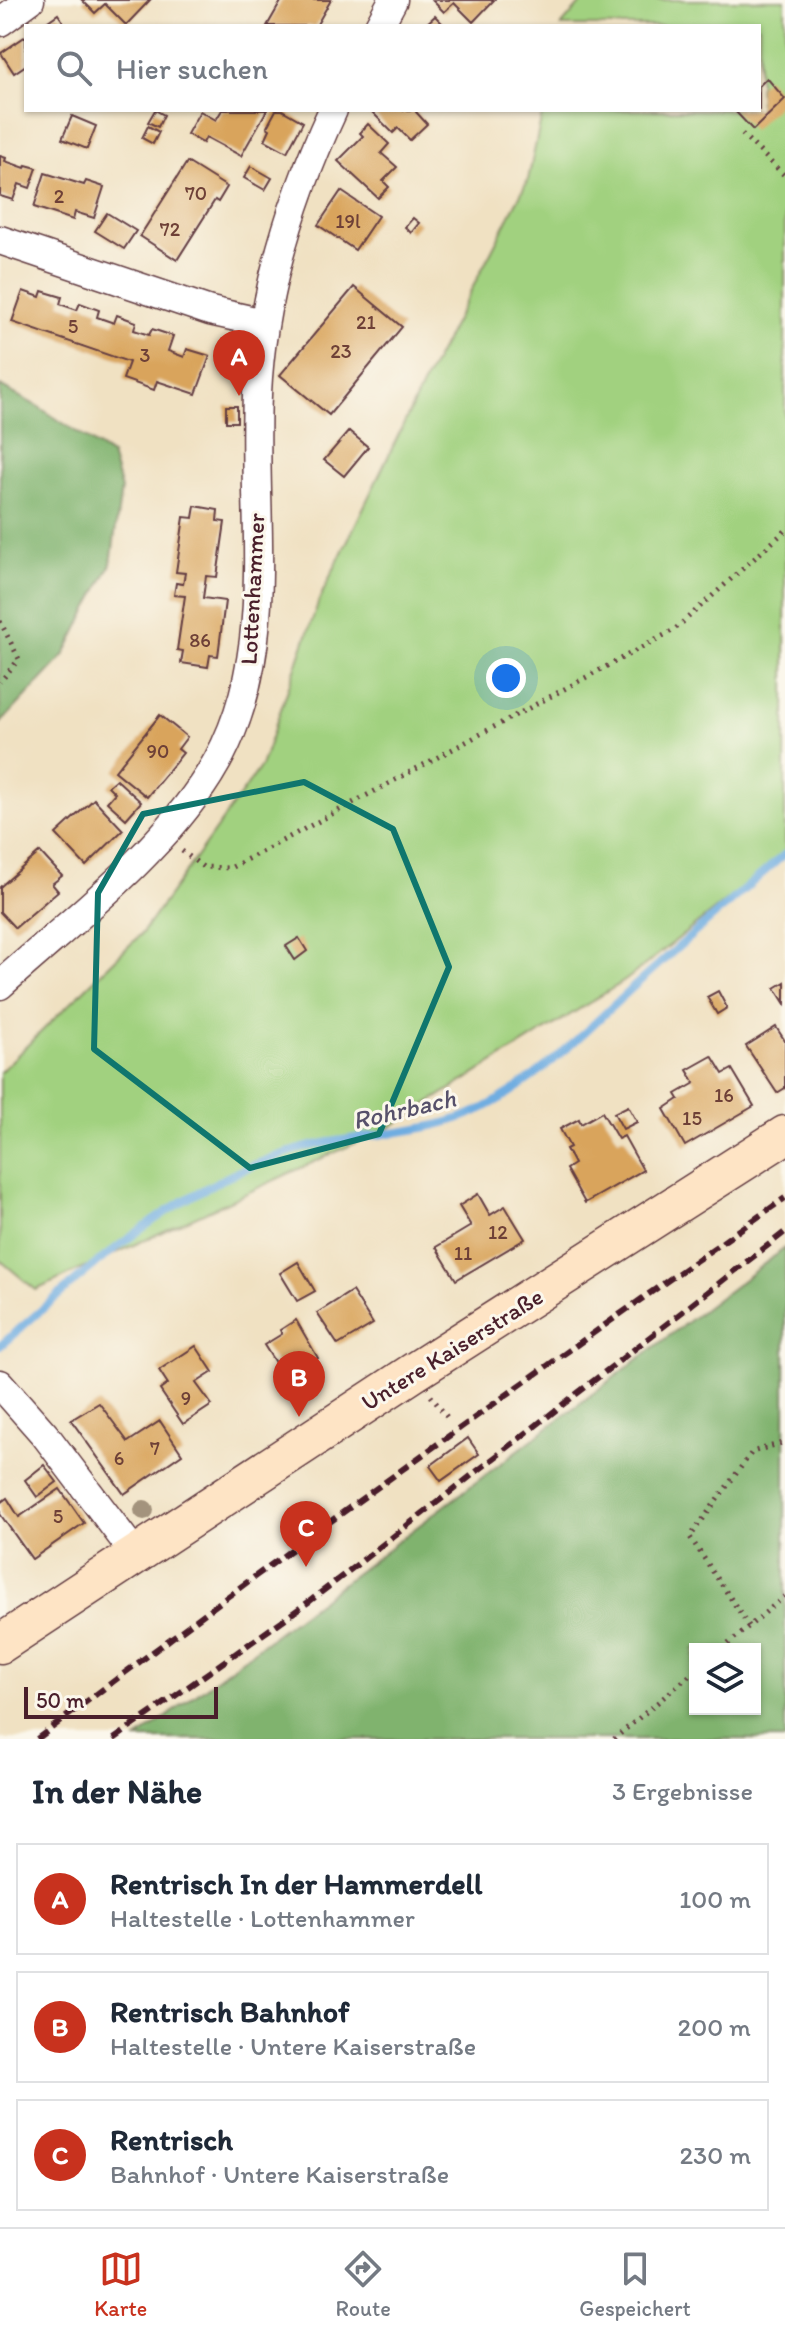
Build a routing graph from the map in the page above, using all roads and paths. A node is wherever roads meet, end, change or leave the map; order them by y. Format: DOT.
graph roads {
  1 [pos="30,0"];
  2 [pos="393,0"];
  3 [pos="0,22"];
  4 [pos="380,24"];
  5 [pos="332,112"];
  6 [pos="742,134"];
  7 [pos="785,176"];
  8 [pos="0,240"];
  9 [pos="264,323"];
  10 [pos="785,531"];
  11 [pos="0,621"];
  12 [pos="0,682"];
  13 [pos="162,837"];
  14 [pos="0,985"];
  15 [pos="785,1135"];
  16 [pos="3,1387"];
  17 [pos="785,1442"];
  18 [pos="136,1555"];
  19 [pos="785,1596"];
  20 [pos="749,1626"];
  21 [pos="729,1643"];
  22 [pos="0,1644"];
  23 [pos="689,1676"];
  24 [pos="614,1739"];
  1 -- 3 [label="street"];
  2 -- 4 [label="street"];
  5 -- 9 [label="street, Lottenhammer"];
  6 -- 7 [label="path"];
  8 -- 9 [label="street"];
  9 -- 13 [label="street, Lottenhammer"];
  10 -- 13 [label="path"];
  11 -- 12 [label="path"];
  13 -- 14 [label="street, Lottenhammer"];
  15 -- 18 [label="main road, Untere Kaiserstraße"];
  16 -- 18 [label="street"];
  17 -- 20 [label="path"];
  18 -- 22 [label="main road, Untere Kaiserstraße"];
  19 -- 20 [label="path"];
  20 -- 21 [label="path"];
  23 -- 24 [label="path"];
}
